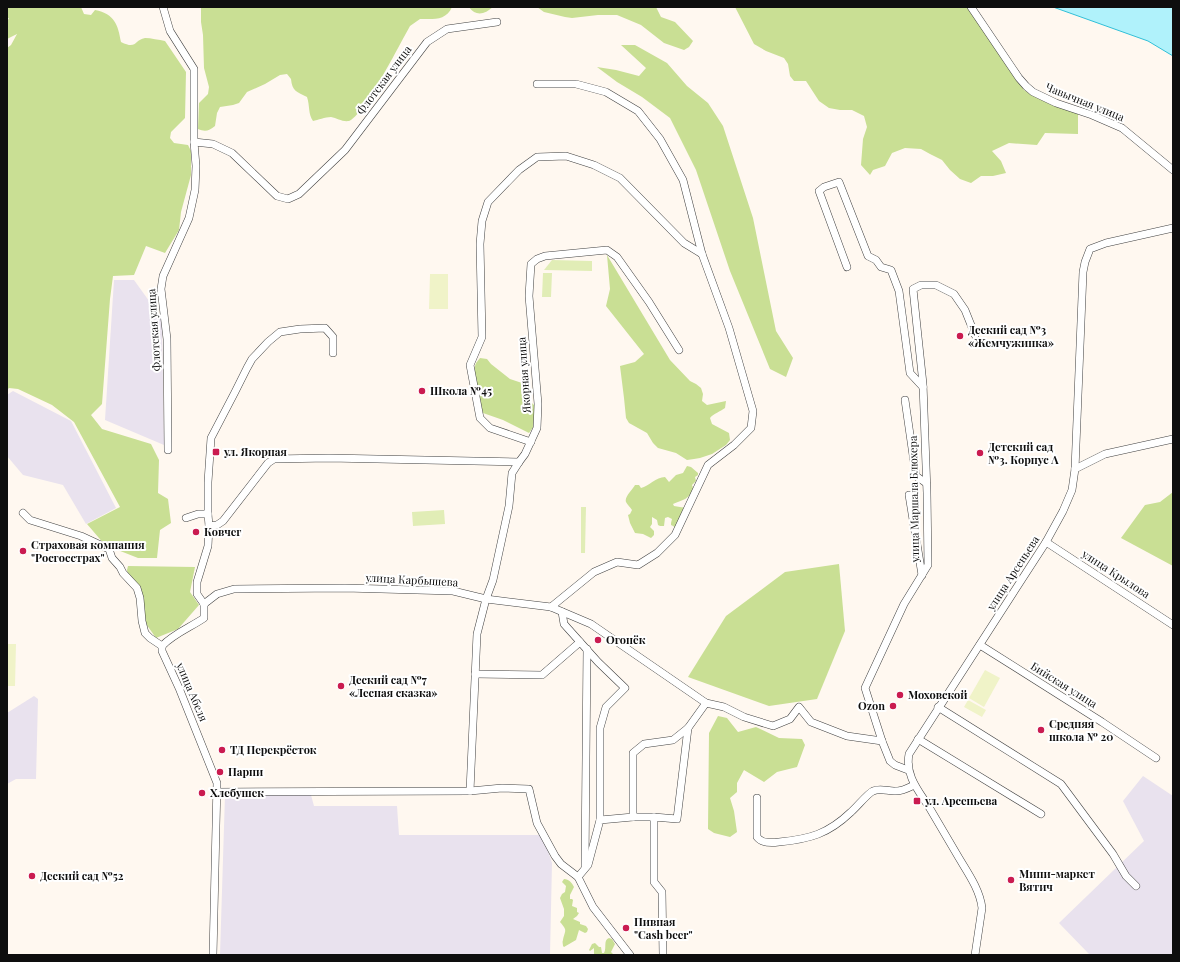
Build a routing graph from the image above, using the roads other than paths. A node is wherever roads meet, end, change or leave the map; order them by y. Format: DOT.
graph roads {
  1 [pos="163,7"];
  2 [pos="972,7"];
  3 [pos="497,22"];
  4 [pos="537,84"];
  5 [pos="194,142"];
  6 [pos="1173,170"];
  7 [pos="1173,228"];
  8 [pos="702,254"];
  9 [pos="847,267"];
  10 [pos="976,335"];
  11 [pos="679,350"];
  12 [pos="334,352"];
  13 [pos="923,387"];
  14 [pos="904,400"];
  15 [pos="1173,440"];
  16 [pos="531,442"];
  17 [pos="168,450"];
  18 [pos="518,462"];
  19 [pos="1075,469"];
  20 [pos="926,483"];
  21 [pos="909,495"];
  22 [pos="23,513"];
  23 [pos="208,514"];
  24 [pos="186,518"];
  25 [pos="209,526"];
  26 [pos="1046,542"];
  27 [pos="922,575"];
  28 [pos="486,599"];
  29 [pos="204,604"];
  30 [pos="551,607"];
  31 [pos="562,612"];
  32 [pos="1173,625"];
  33 [pos="580,642"];
  34 [pos="980,645"];
  35 [pos="162,646"];
  36 [pos="587,650"];
  37 [pos="476,674"];
  38 [pos="706,703"];
  39 [pos="938,707"];
  40 [pos="688,728"];
  41 [pos="918,739"];
  42 [pos="882,741"];
  43 [pos="1156,758"];
  44 [pos="908,770"];
  45 [pos="914,785"];
  46 [pos="470,791"];
  47 [pos="217,792"];
  48 [pos="757,798"];
  49 [pos="1041,814"];
  50 [pos="633,817"];
  51 [pos="654,817"];
  52 [pos="600,820"];
  53 [pos="585,868"];
  54 [pos="578,876"];
  55 [pos="1136,886"];
  56 [pos="213,955"];
  57 [pos="630,955"];
  58 [pos="663,955"];
  59 [pos="975,955"];
  1 -- 5 [label="street, Флотская улица"];
  2 -- 6 [label="street, Чавычная улица"];
  3 -- 5 [label="street, Флотская улица"];
  4 -- 8 [label="street"];
  5 -- 17 [label="street, Флотская улица"];
  7 -- 19 [label="street, улица Арсеньева"];
  8 -- 16 [label="street"];
  8 -- 30 [label="street"];
  9 -- 13 [label="street"];
  10 -- 13 [label="street, улица Маршала Блюхера"];
  11 -- 16 [label="street, Якорная улица"];
  12 -- 23 [label="street"];
  13 -- 20 [label="street, улица Маршала Блюхера"];
  14 -- 20 [label="street"];
  15 -- 19 [label="street"];
  16 -- 18 [label="street, Якорная улица"];
  18 -- 25 [label="street"];
  18 -- 28 [label="street, Якорная улица"];
  19 -- 26 [label="street, улица Арсеньева"];
  20 -- 27 [label="street, улица Маршала Блюхера"];
  21 -- 27 [label="street"];
  22 -- 35 [label="street"];
  23 -- 24 [label="street"];
  23 -- 25 [label="street"];
  25 -- 29 [label="street"];
  26 -- 32 [label="street, улица Крылова"];
  26 -- 34 [label="street, улица Арсеньева"];
  27 -- 42 [label="street, улица Маршала Блюхера"];
  28 -- 29 [label="street, улица Карбышева"];
  28 -- 30 [label="street, улица Карбышева"];
  28 -- 37 [label="street, Якорная улица"];
  29 -- 35 [label="street"];
  30 -- 31 [label="street, улица Карбышева"];
  31 -- 33 [label="street"];
  31 -- 38 [label="street, улица Карбышева"];
  33 -- 36 [label="street"];
  33 -- 37 [label="street"];
  34 -- 39 [label="street, улица Арсеньева"];
  34 -- 43 [label="street, Бийская улица"];
  35 -- 47 [label="street, улица Абеля"];
  36 -- 52 [label="street"];
  36 -- 53 [label="street"];
  37 -- 46 [label="street, Якорная улица"];
  38 -- 40 [label="street"];
  38 -- 42 [label="street"];
  39 -- 41 [label="street, улица Арсеньева"];
  39 -- 55 [label="street"];
  40 -- 50 [label="street"];
  40 -- 51 [label="street"];
  41 -- 44 [label="street, улица Арсеньева"];
  41 -- 49 [label="street"];
  42 -- 44 [label="street, улица Маршала Блюхера"];
  44 -- 45 [label="street, улица Арсеньева"];
  45 -- 48 [label="street"];
  45 -- 59 [label="street, улица Арсеньева"];
  46 -- 47 [label="street"];
  46 -- 54 [label="street"];
  47 -- 56 [label="street, улица Абеля"];
  50 -- 51 [label="street"];
  50 -- 52 [label="street"];
  51 -- 58 [label="street"];
  52 -- 53 [label="street"];
  53 -- 54 [label="street"];
  54 -- 57 [label="street"];
}
